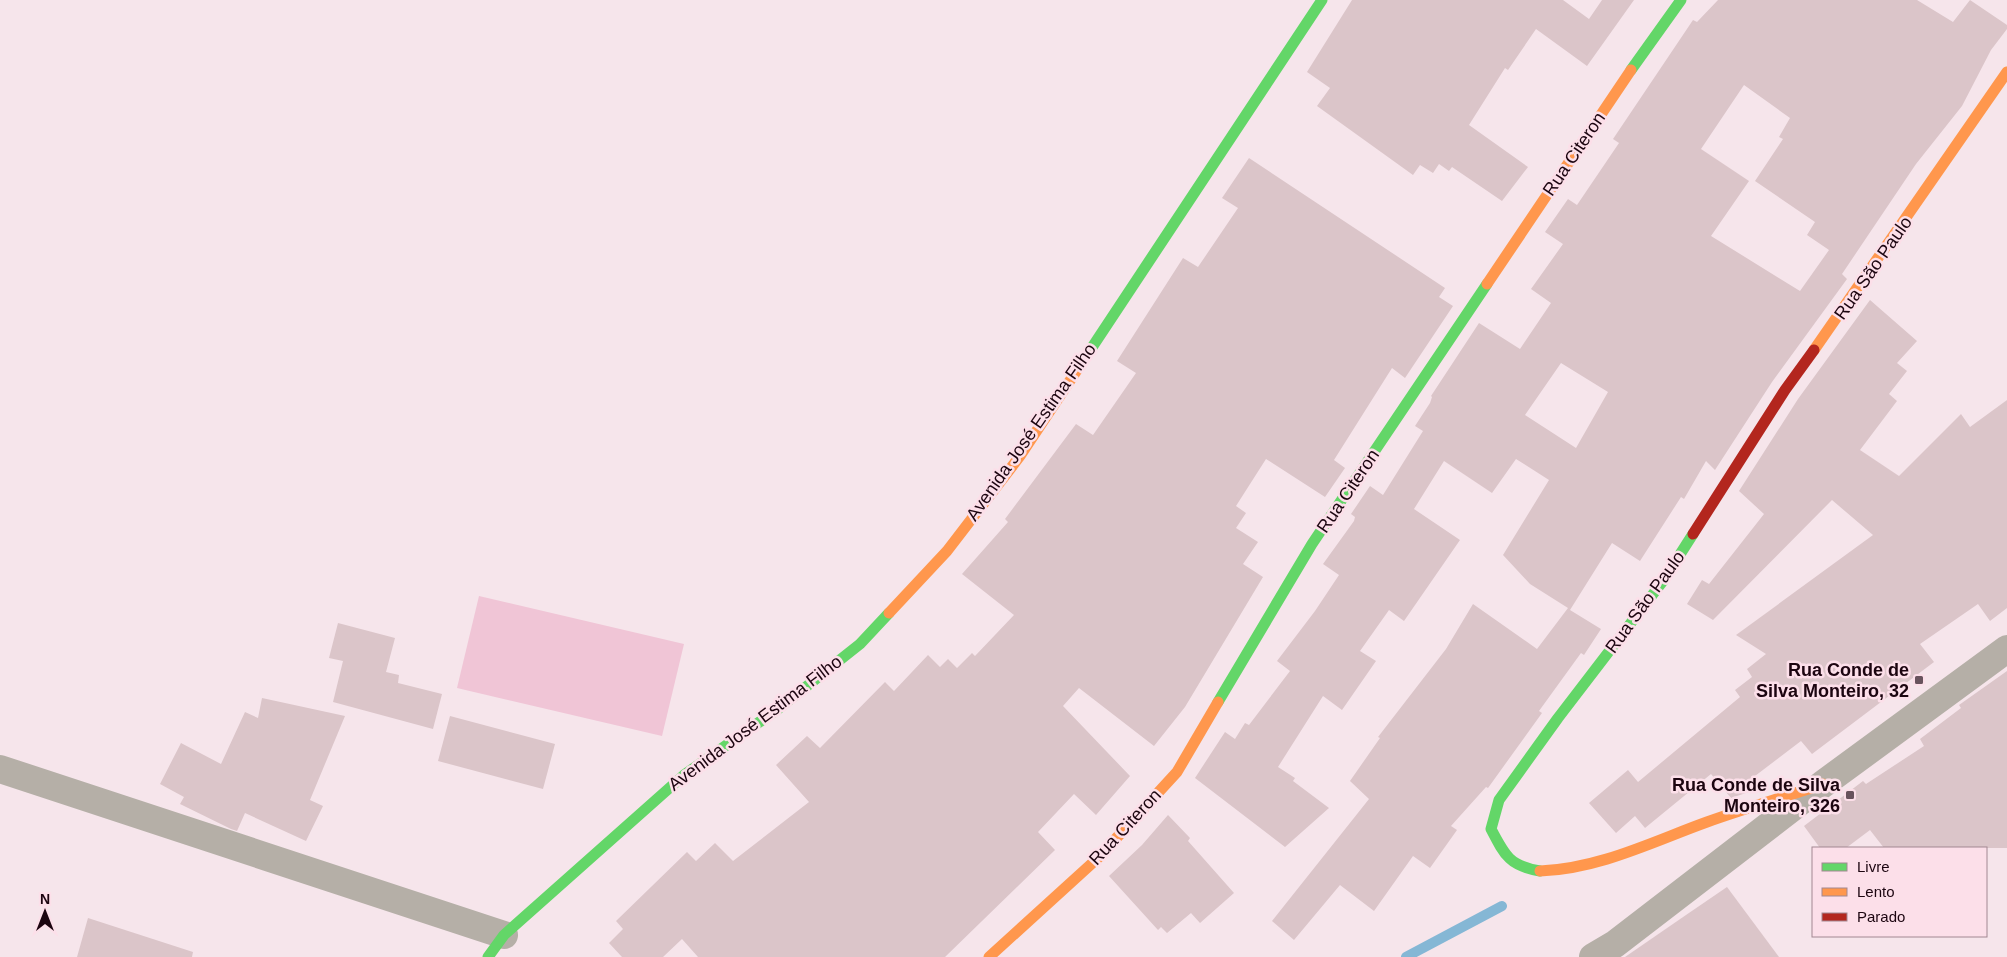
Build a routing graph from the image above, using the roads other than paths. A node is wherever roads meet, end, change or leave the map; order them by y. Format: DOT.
graph roads {
  1 [pos="1322,0"];
  2 [pos="1681,0"];
  3 [pos="2007,72"];
  4 [pos="2007,649"];
  5 [pos="0,769"];
  6 [pos="1823,784"];
  7 [pos="504,935"];
  8 [pos="488,957"];
  9 [pos="990,957"];
  10 [pos="1593,957"];
  1 -- 7 [label="street, Avenida José Estima Filho"];
  2 -- 9 [label="street, Rua Citeron"];
  3 -- 6 [label="street, Rua São Paulo"];
  4 -- 6 [label="street"];
  5 -- 7 [label="street"];
  6 -- 10 [label="street"];
  7 -- 8 [label="street, Avenida José Estima Filho"];
}
